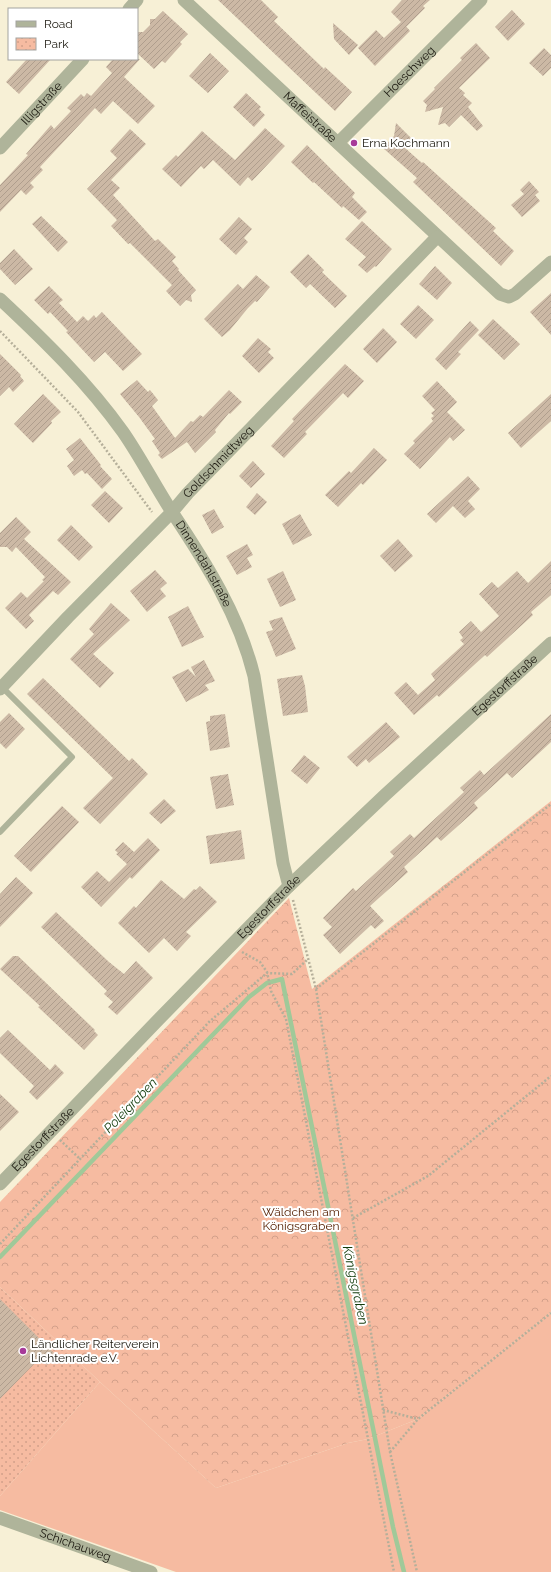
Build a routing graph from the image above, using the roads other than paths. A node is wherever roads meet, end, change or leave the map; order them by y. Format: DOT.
graph roads {
  1 [pos="137,0"];
  2 [pos="184,0"];
  3 [pos="481,0"];
  4 [pos="130,8"];
  5 [pos="81,60"];
  6 [pos="338,143"];
  7 [pos="0,148"];
  8 [pos="437,237"];
  9 [pos="551,262"];
  10 [pos="0,299"];
  11 [pos="172,512"];
  12 [pos="551,643"];
  13 [pos="1,688"];
  14 [pos="0,832"];
  15 [pos="289,886"];
  16 [pos="0,1184"];
  17 [pos="0,1518"];
  18 [pos="151,1572"];
  1 -- 4 [label="street"];
  2 -- 6 [label="street, Maffeistraße"];
  3 -- 6 [label="street, Hoeschweg"];
  5 -- 7 [label="street, Illigstraße"];
  6 -- 8 [label="street, Maffeistraße"];
  8 -- 9 [label="street, Maffeistraße"];
  8 -- 11 [label="street, Goldschmidtweg"];
  10 -- 11 [label="street, Dinnendahlstraße"];
  11 -- 13 [label="street, Goldschmidtweg"];
  11 -- 15 [label="street, Dinnendahlstraße"];
  12 -- 15 [label="street, Egestorffstraße"];
  13 -- 14 [label="lane"];
  15 -- 16 [label="street, Egestorffstraße"];
  17 -- 18 [label="street, Schichauweg"];
}
